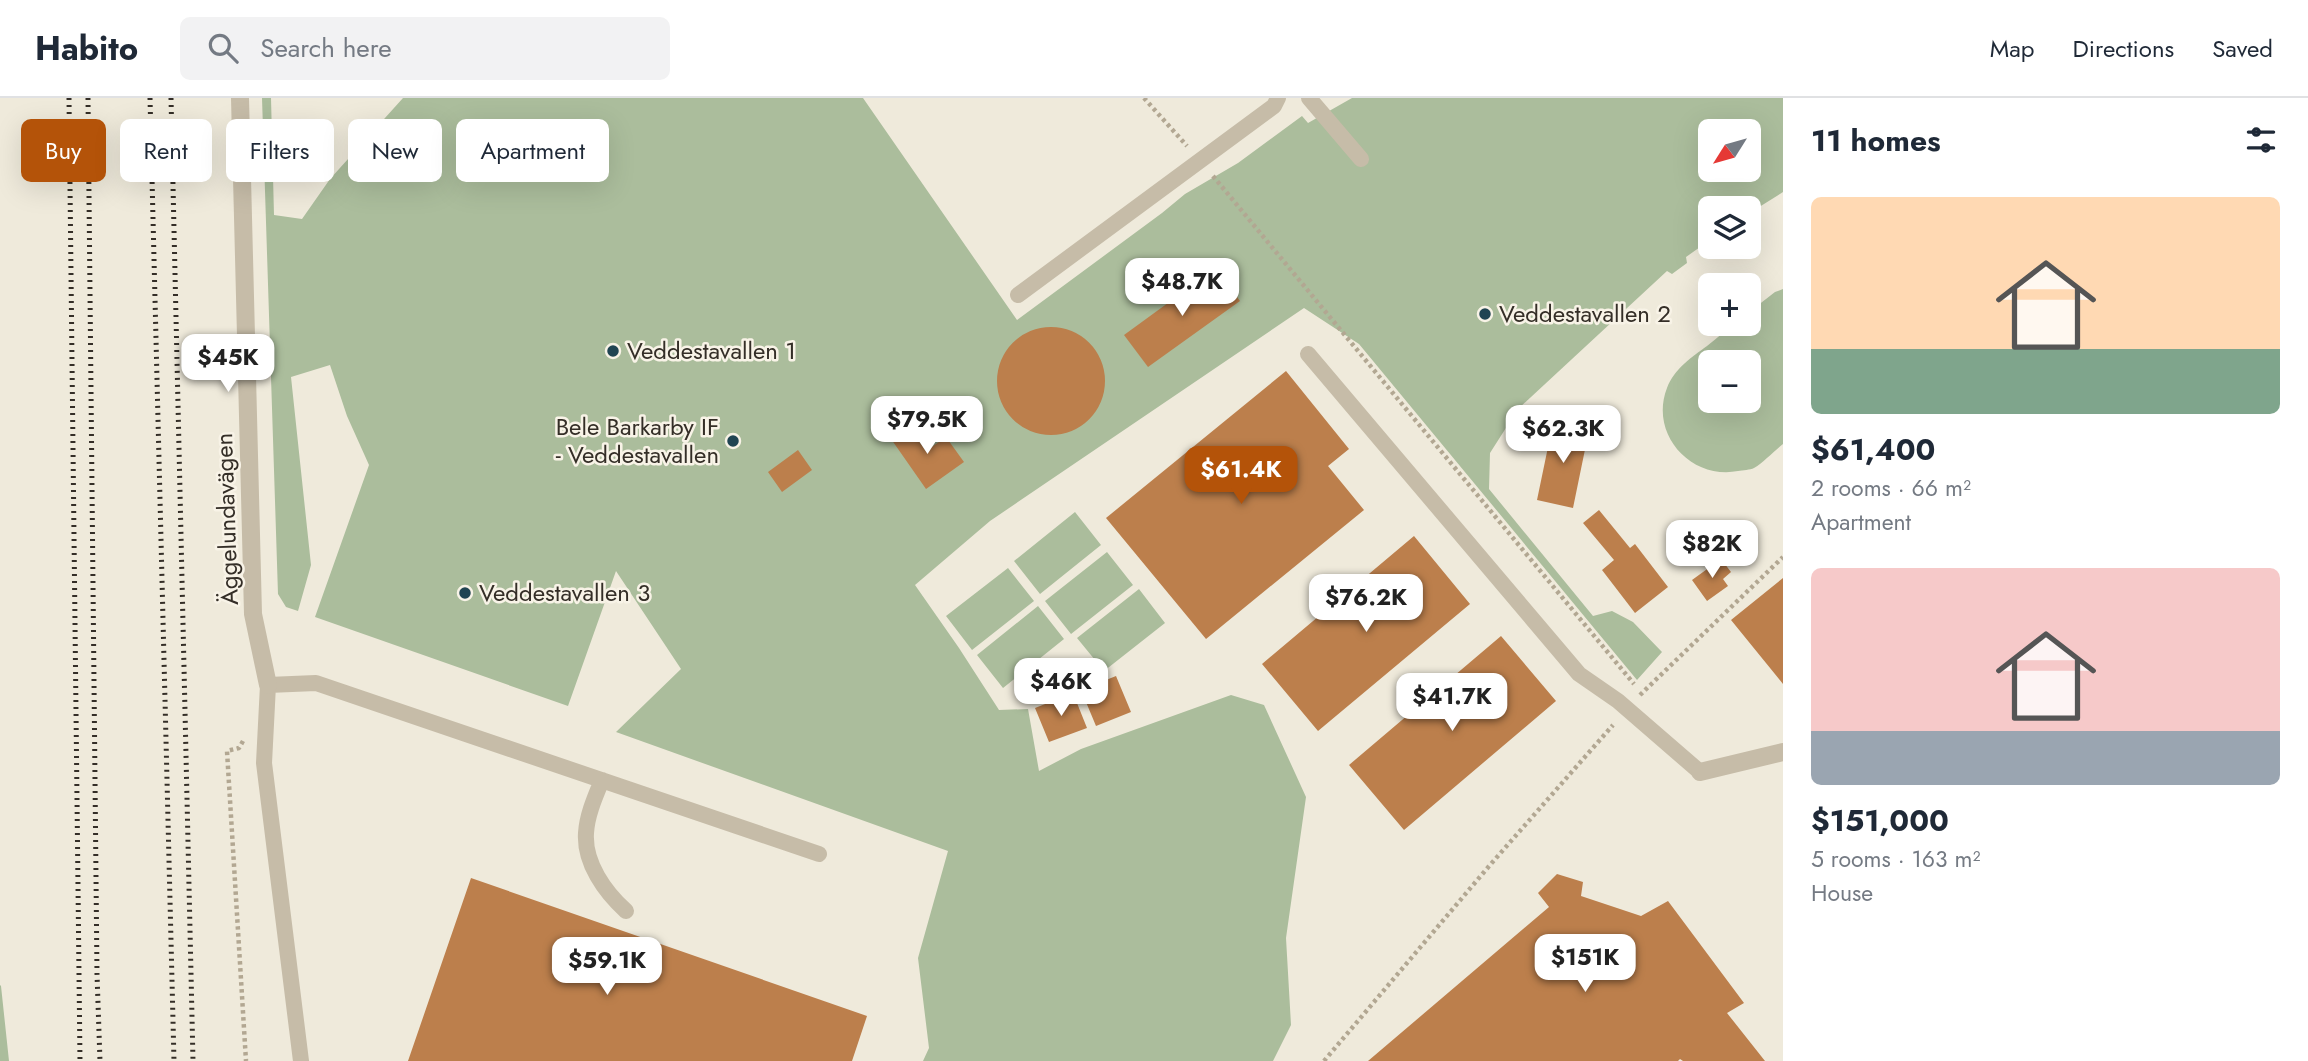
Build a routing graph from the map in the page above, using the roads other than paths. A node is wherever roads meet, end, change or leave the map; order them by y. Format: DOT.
graph roads {
  1 [pos="240,98"];
  2 [pos="1278,98"];
  3 [pos="1310,98"];
  4 [pos="1361,159"];
  5 [pos="1018,295"];
  6 [pos="1308,355"];
  7 [pos="268,685"];
  8 [pos="1783,752"];
  9 [pos="1700,772"];
  10 [pos="602,780"];
  11 [pos="819,854"];
  12 [pos="626,911"];
  13 [pos="301,1061"];
  1 -- 7 [label="street, Äggelundavägen"];
  2 -- 5 [label="lane"];
  3 -- 4 [label="lane"];
  6 -- 9 [label="lane"];
  7 -- 10 [label="lane"];
  7 -- 13 [label="lane"];
  8 -- 9 [label="street"];
  10 -- 11 [label="lane"];
  10 -- 12 [label="lane"];
}
